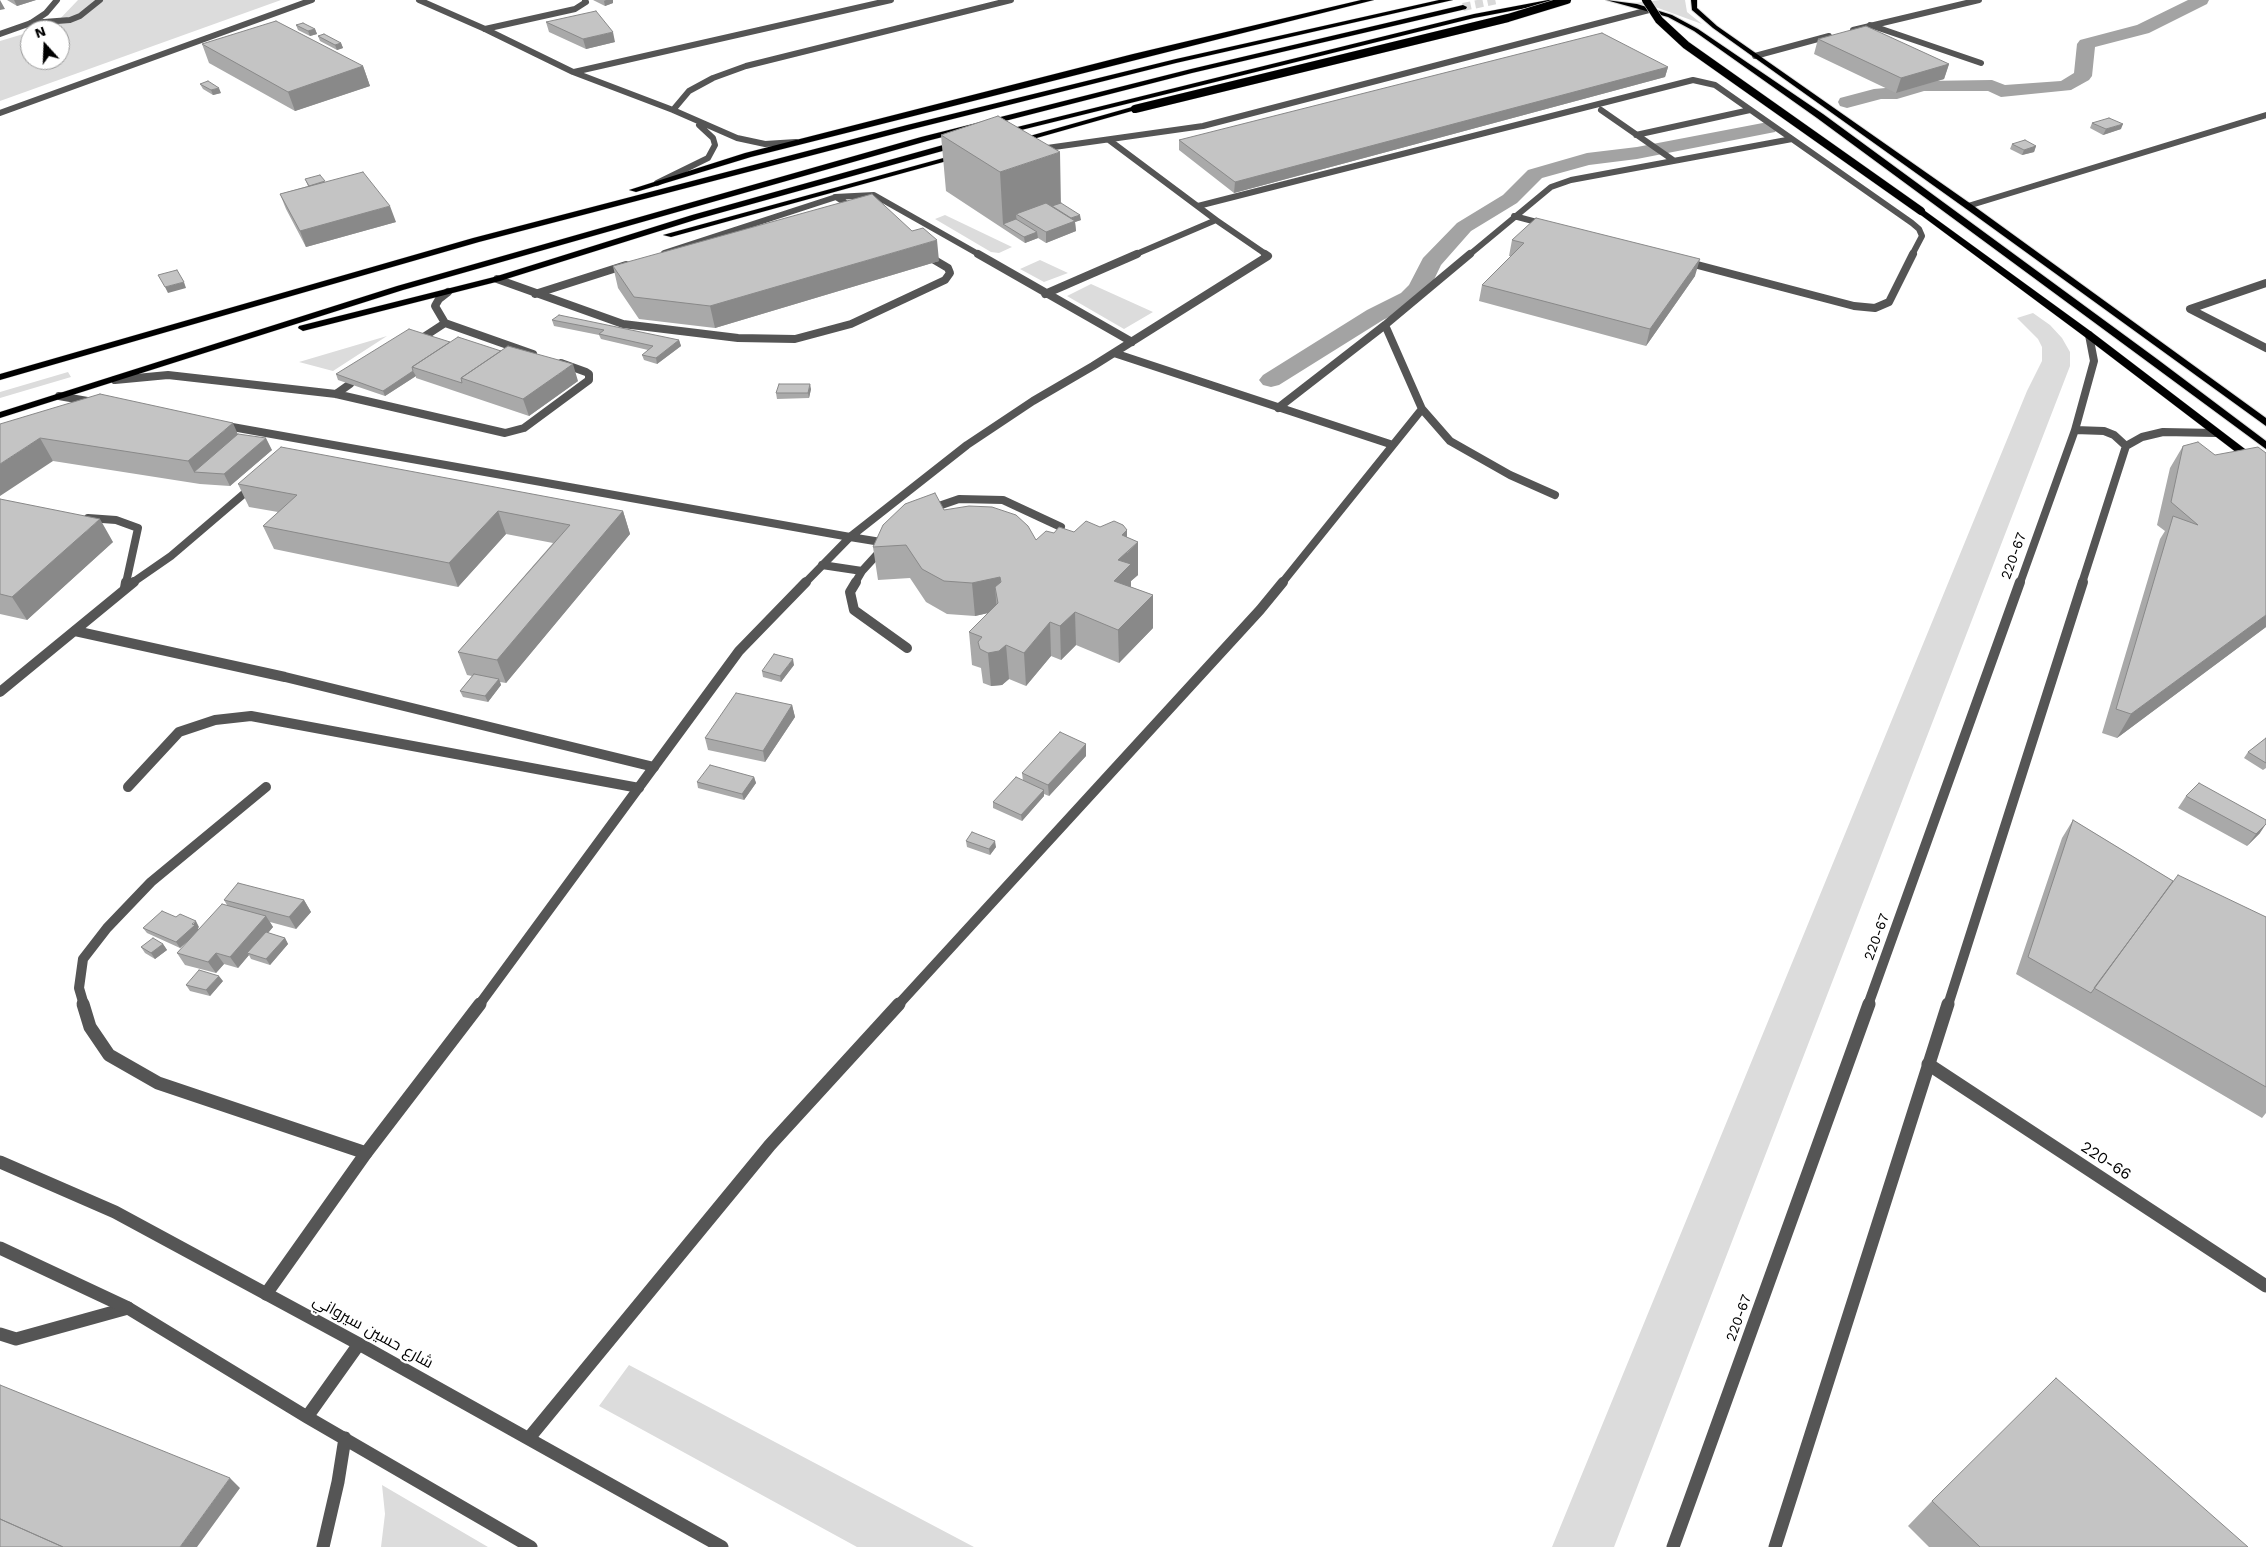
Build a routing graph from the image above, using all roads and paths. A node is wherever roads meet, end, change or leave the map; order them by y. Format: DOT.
graph roads {
  1 [pos="57,0"];
  2 [pos="100,0"];
  3 [pos="312,0"];
  4 [pos="419,0"];
  5 [pos="584,0"];
  6 [pos="891,0"];
  7 [pos="974,0"];
  8 [pos="1011,0"];
  9 [pos="1366,0"];
  10 [pos="1370,0"];
  11 [pos="1449,0"];
  12 [pos="1568,0"];
  13 [pos="1609,0"];
  14 [pos="1646,0"];
  15 [pos="1694,0"];
  16 [pos="1980,0"];
  17 [pos="1501,2"];
  18 [pos="1349,5"];
  19 [pos="982,7"];
  20 [pos="1463,7"];
  21 [pos="1649,10"];
  22 [pos="1474,16"];
  23 [pos="36,20"];
  24 [pos="70,20"];
  25 [pos="1870,25"];
  26 [pos="20,28"];
  27 [pos="485,29"];
  28 [pos="1850,30"];
  29 [pos="1841,33"];
  30 [pos="0,34"];
  31 [pos="1755,56"];
  32 [pos="1981,63"];
  33 [pos="573,72"];
  34 [pos="673,110"];
  35 [pos="1601,110"];
  36 [pos="1750,110"];
  37 [pos="0,113"];
  38 [pos="2266,115"];
  39 [pos="1636,134"];
  40 [pos="989,135"];
  41 [pos="1792,139"];
  42 [pos="806,140"];
  43 [pos="970,140"];
  44 [pos="1109,140"];
  45 [pos="1013,142"];
  46 [pos="1003,145"];
  47 [pos="1024,148"];
  48 [pos="1032,150"];
  49 [pos="974,152"];
  50 [pos="1674,160"];
  51 [pos="656,183"];
  52 [pos="811,197"];
  53 [pos="836,197"];
  54 [pos="1198,206"];
  55 [pos="1968,206"];
  56 [pos="860,212"];
  57 [pos="1514,216"];
  58 [pos="1216,220"];
  59 [pos="1552,226"];
  60 [pos="476,240"];
  61 [pos="916,248"];
  62 [pos="658,255"];
  63 [pos="1674,258"];
  64 [pos="563,260"];
  65 [pos="629,264"];
  66 [pos="496,279"];
  67 [pos="2266,283"];
  68 [pos="448,292"];
  69 [pos="535,294"];
  70 [pos="1045,294"];
  71 [pos="445,323"];
  72 [pos="1385,325"];
  73 [pos="2089,335"];
  74 [pos="422,338"];
  75 [pos="1132,342"];
  76 [pos="2266,348"];
  77 [pos="1114,354"];
  78 [pos="539,356"];
  79 [pos="549,359"];
  80 [pos="179,360"];
  81 [pos="0,377"];
  82 [pos="106,382"];
  83 [pos="350,384"];
  84 [pos="336,394"];
  85 [pos="59,396"];
  86 [pos="98,403"];
  87 [pos="1278,408"];
  88 [pos="1422,409"];
  89 [pos="0,415"];
  90 [pos="212,423"];
  91 [pos="2266,423"];
  92 [pos="2075,430"];
  93 [pos="2216,434"];
  94 [pos="308,440"];
  95 [pos="1393,445"];
  96 [pos="300,446"];
  97 [pos="2126,446"];
  98 [pos="2266,446"];
  99 [pos="2266,470"];
  100 [pos="262,478"];
  101 [pos="1555,496"];
  102 [pos="922,512"];
  103 [pos="80,517"];
  104 [pos="1061,527"];
  105 [pos="850,537"];
  106 [pos="822,565"];
  107 [pos="862,571"];
  108 [pos="125,588"];
  109 [pos="75,631"];
  110 [pos="907,648"];
  111 [pos="0,692"];
  112 [pos="654,767"];
  113 [pos="128,787"];
  114 [pos="266,787"];
  115 [pos="639,788"];
  116 [pos="1928,1064"];
  117 [pos="366,1153"];
  118 [pos="0,1162"];
  119 [pos="0,1248"];
  120 [pos="2266,1286"];
  121 [pos="266,1294"];
  122 [pos="128,1308"];
  123 [pos="0,1334"];
  124 [pos="359,1344"];
  125 [pos="307,1417"];
  126 [pos="345,1438"];
  127 [pos="528,1438"];
  128 [pos="323,1547"];
  129 [pos="531,1547"];
  130 [pos="722,1547"];
  131 [pos="1673,1547"];
  132 [pos="1775,1547"];
  1 -- 23 [label="street"];
  2 -- 24 [label="street"];
  3 -- 37 [label="street"];
  4 -- 27 [label="street"];
  5 -- 27 [label="street"];
  6 -- 33 [label="street"];
  7 -- 19 [label="street"];
  8 -- 19 [label="street"];
  9 -- 18 [label="highway"];
  10 -- 18 [label="highway"];
  11 -- 60 [label="highway"];
  12 -- 22 [label="highway"];
  12 -- 45 [label="highway, bridge"];
  13 -- 21 [label="main road"];
  14 -- 73 [label="highway, bridge"];
  15 -- 31 [label="main road"];
  16 -- 25 [label="street"];
  17 -- 22 [label="highway"];
  18 -- 42 [label="highway"];
  19 -- 34 [label="street"];
  20 -- 80 [label="highway"];
  21 -- 44 [label="street"];
  21 -- 98 [label="main road"];
  22 -- 40 [label="highway"];
  25 -- 28 [label="street"];
  25 -- 32 [label="street"];
  26 -- 30 [label="street"];
  27 -- 33 [label="street"];
  29 -- 31 [label="street"];
  31 -- 55 [label="main road"];
  33 -- 34 [label="street"];
  34 -- 42 [label="street"];
  34 -- 51 [label="street"];
  35 -- 39 [label="street"];
  36 -- 39 [label="street"];
  36 -- 41 [label="street"];
  36 -- 54 [label="street"];
  38 -- 55 [label="street"];
  39 -- 50 [label="street"];
  41 -- 50 [label="street"];
  41 -- 63 [label="street"];
  42 -- 51 [label="highway"];
  43 -- 64 [label="highway"];
  44 -- 48 [label="street"];
  44 -- 54 [label="street"];
  45 -- 46 [label="highway"];
  45 -- 47 [label="street"];
  49 -- 52 [label="highway"];
  50 -- 57 [label="street"];
  51 -- 60 [label="highway"];
  52 -- 53 [label="street"];
  52 -- 64 [label="highway"];
  53 -- 56 [label="street"];
  53 -- 62 [label="street"];
  53 -- 70 [label="street"];
  54 -- 58 [label="street"];
  55 -- 91 [label="main road"];
  57 -- 59 [label="street"];
  57 -- 72 [label="street"];
  58 -- 70 [label="street"];
  58 -- 75 [label="street"];
  60 -- 81 [label="highway"];
  61 -- 69 [label="street"];
  64 -- 66 [label="highway"];
  65 -- 69 [label="street"];
  66 -- 68 [label="highway"];
  66 -- 69 [label="street"];
  67 -- 76 [label="street"];
  68 -- 71 [label="street"];
  68 -- 80 [label="highway"];
  70 -- 75 [label="street"];
  71 -- 74 [label="street"];
  71 -- 78 [label="street"];
  72 -- 87 [label="street"];
  72 -- 88 [label="street"];
  73 -- 92 [label="street, 220-67"];
  73 -- 93 [label="highway"];
  75 -- 77 [label="street"];
  77 -- 87 [label="street"];
  77 -- 105 [label="street"];
  79 -- 84 [label="street"];
  80 -- 82 [label="highway"];
  82 -- 84 [label="street"];
  82 -- 85 [label="highway"];
  83 -- 84 [label="street"];
  85 -- 86 [label="street"];
  85 -- 89 [label="highway"];
  87 -- 95 [label="street"];
  88 -- 95 [label="street"];
  88 -- 101 [label="street"];
  90 -- 94 [label="street"];
  92 -- 97 [label="street"];
  92 -- 131 [label="street, 220-67"];
  93 -- 97 [label="street"];
  93 -- 99 [label="highway"];
  94 -- 96 [label="street"];
  94 -- 105 [label="street"];
  95 -- 127 [label="street"];
  97 -- 116 [label="street"];
  100 -- 108 [label="street"];
  102 -- 104 [label="street"];
  103 -- 108 [label="street"];
  105 -- 106 [label="street"];
  105 -- 107 [label="street"];
  106 -- 107 [label="street"];
  106 -- 112 [label="street"];
  107 -- 110 [label="street"];
  108 -- 109 [label="street"];
  109 -- 111 [label="street"];
  109 -- 112 [label="street"];
  112 -- 115 [label="street"];
  113 -- 115 [label="street"];
  114 -- 117 [label="street"];
  115 -- 117 [label="street"];
  116 -- 120 [label="street, 220-66"];
  116 -- 132 [label="street"];
  117 -- 121 [label="street"];
  118 -- 121 [label="street, شارع حسين سيرواني"];
  119 -- 122 [label="street"];
  121 -- 124 [label="street, شارع حسين سيرواني"];
  122 -- 123 [label="street"];
  122 -- 125 [label="street"];
  124 -- 125 [label="street"];
  124 -- 127 [label="street, شارع حسين سيرواني"];
  125 -- 126 [label="street"];
  126 -- 128 [label="street"];
  126 -- 129 [label="street"];
  127 -- 130 [label="street, شارع حسين سيرواني"];
}
